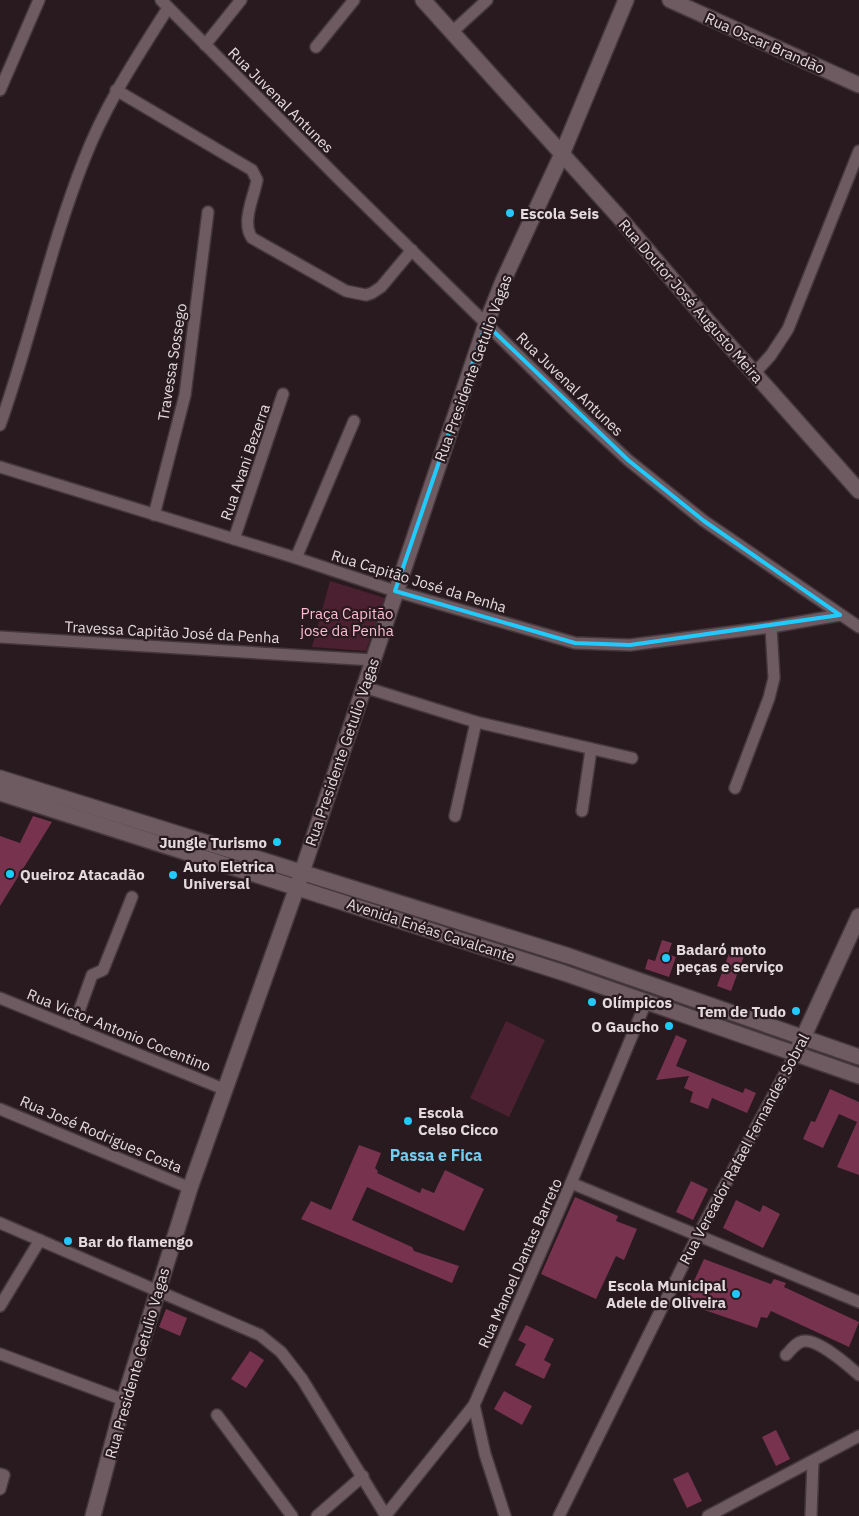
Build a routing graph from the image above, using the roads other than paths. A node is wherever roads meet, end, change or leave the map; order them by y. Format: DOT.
graph roads {
  1 [pos="39,0"];
  2 [pos="241,0"];
  3 [pos="354,0"];
  4 [pos="422,0"];
  5 [pos="487,0"];
  6 [pos="626,0"];
  7 [pos="670,0"];
  8 [pos="165,4"];
  9 [pos="451,33"];
  10 [pos="206,45"];
  11 [pos="316,47"];
  12 [pos="859,85"];
  13 [pos="0,90"];
  14 [pos="116,90"];
  15 [pos="859,151"];
  16 [pos="562,154"];
  17 [pos="208,212"];
  18 [pos="412,250"];
  19 [pos="486,324"];
  20 [pos="754,374"];
  21 [pos="283,394"];
  22 [pos="354,422"];
  23 [pos="0,425"];
  24 [pos="0,467"];
  25 [pos="859,491"];
  26 [pos="154,515"];
  27 [pos="234,539"];
  28 [pos="296,558"];
  29 [pos="395,591"];
  30 [pos="840,615"];
  31 [pos="771,627"];
  32 [pos="859,627"];
  33 [pos="0,637"];
  34 [pos="373,660"];
  35 [pos="364,686"];
  36 [pos="476,722"];
  37 [pos="591,750"];
  38 [pos="632,758"];
  39 [pos="0,778"];
  40 [pos="735,788"];
  41 [pos="0,792"];
  42 [pos="582,811"];
  43 [pos="455,816"];
  44 [pos="180,843"];
  45 [pos="301,872"];
  46 [pos="297,887"];
  47 [pos="132,897"];
  48 [pos="388,899"];
  49 [pos="383,914"];
  50 [pos="859,916"];
  51 [pos="569,956"];
  52 [pos="564,973"];
  53 [pos="0,998"];
  54 [pos="646,1002"];
  55 [pos="73,1028"];
  56 [pos="803,1037"];
  57 [pos="796,1053"];
  58 [pos="859,1057"];
  59 [pos="859,1076"];
  60 [pos="226,1090"];
  61 [pos="0,1108"];
  62 [pos="571,1183"];
  63 [pos="190,1188"];
  64 [pos="0,1223"];
  65 [pos="698,1235"];
  66 [pos="40,1240"];
  67 [pos="157,1290"];
  68 [pos="859,1302"];
  69 [pos="0,1306"];
  70 [pos="0,1354"];
  71 [pos="786,1355"];
  72 [pos="859,1375"];
  73 [pos="124,1400"];
  74 [pos="474,1405"];
  75 [pos="217,1415"];
  76 [pos="859,1436"];
  77 [pos="813,1460"];
  78 [pos="2,1474"];
  79 [pos="363,1476"];
  80 [pos="0,1489"];
  81 [pos="93,1516"];
  82 [pos="292,1516"];
  83 [pos="317,1516"];
  84 [pos="386,1516"];
  85 [pos="505,1516"];
  86 [pos="559,1516"];
  87 [pos="708,1516"];
  88 [pos="811,1516"];
  1 -- 13 [label="street"];
  2 -- 10 [label="street"];
  3 -- 11 [label="street"];
  4 -- 9 [label="street, Rua Doutor José Augusto Meira"];
  5 -- 9 [label="street"];
  6 -- 16 [label="street, Rua Presidente Getulio Vagas"];
  7 -- 12 [label="street, Rua Oscar Brandão"];
  8 -- 10 [label="street, Rua Juvenal Antunes"];
  8 -- 14 [label="street"];
  9 -- 16 [label="street, Rua Doutor José Augusto Meira"];
  10 -- 18 [label="street, Rua Juvenal Antunes"];
  14 -- 18 [label="street"];
  14 -- 23 [label="street"];
  15 -- 20 [label="street"];
  16 -- 19 [label="street, Rua Presidente Getulio Vagas"];
  16 -- 20 [label="street, Rua Doutor José Augusto Meira"];
  17 -- 26 [label="street, Travessa Sossego"];
  18 -- 19 [label="street, Rua Juvenal Antunes"];
  19 -- 29 [label="street, Rua Presidente Getulio Vagas"];
  19 -- 30 [label="street, Rua Juvenal Antunes"];
  20 -- 25 [label="street, Rua Doutor José Augusto Meira"];
  21 -- 27 [label="street, Rua Avani Bezerra"];
  22 -- 28 [label="street"];
  24 -- 26 [label="street, Rua Capitão José da Penha"];
  26 -- 27 [label="street, Rua Capitão José da Penha"];
  27 -- 28 [label="street, Rua Capitão José da Penha"];
  28 -- 29 [label="street, Rua Capitão José da Penha"];
  29 -- 31 [label="street, Rua Capitão José da Penha"];
  29 -- 34 [label="street, Rua Presidente Getulio Vagas"];
  30 -- 31 [label="street, Rua Capitão José da Penha"];
  30 -- 32 [label="street, Rua Juvenal Antunes"];
  31 -- 40 [label="street"];
  33 -- 34 [label="street, Travessa Capitão José da Penha"];
  34 -- 35 [label="street, Rua Presidente Getulio Vagas"];
  35 -- 36 [label="street"];
  35 -- 45 [label="street, Rua Presidente Getulio Vagas"];
  36 -- 37 [label="street"];
  36 -- 43 [label="street"];
  37 -- 38 [label="street"];
  37 -- 42 [label="street"];
  39 -- 44 [label="street, Avenida Enéas Cavalcante"];
  41 -- 44 [label="street, Avenida Enéas Cavalcante"];
  44 -- 45 [label="street, Avenida Enéas Cavalcante"];
  44 -- 46 [label="street, Avenida Enéas Cavalcante"];
  45 -- 46 [label="street, Rua Presidente Getulio Vagas"];
  45 -- 48 [label="street, Avenida Enéas Cavalcante"];
  46 -- 49 [label="street, Avenida Enéas Cavalcante"];
  46 -- 60 [label="street, Rua Presidente Getulio Vagas"];
  47 -- 55 [label="street"];
  48 -- 49 [label="street"];
  48 -- 51 [label="street, Avenida Enéas Cavalcante"];
  49 -- 52 [label="street, Avenida Enéas Cavalcante"];
  50 -- 56 [label="street, Rua Vereador Rafael Fernandes Sobral"];
  51 -- 52 [label="street"];
  51 -- 56 [label="street, Avenida Enéas Cavalcante"];
  52 -- 54 [label="street, Avenida Enéas Cavalcante"];
  53 -- 55 [label="street, Rua Victor Antonio Cocentino"];
  54 -- 57 [label="street, Avenida Enéas Cavalcante"];
  54 -- 62 [label="street, Rua Manoel Dantas Barreto"];
  55 -- 60 [label="street, Rua Victor Antonio Cocentino"];
  56 -- 57 [label="street, Rua Vereador Rafael Fernandes Sobral"];
  56 -- 58 [label="street, Avenida Enéas Cavalcante"];
  57 -- 59 [label="street, Avenida Enéas Cavalcante"];
  57 -- 65 [label="street, Rua Vereador Rafael Fernandes Sobral"];
  60 -- 63 [label="street, Rua Presidente Getulio Vagas"];
  61 -- 63 [label="street, Rua José Rodrigues Costa"];
  62 -- 65 [label="street"];
  62 -- 74 [label="street, Rua Manoel Dantas Barreto"];
  63 -- 67 [label="street, Rua Presidente Getulio Vagas"];
  64 -- 66 [label="street"];
  65 -- 68 [label="street"];
  65 -- 86 [label="street, Rua Vereador Rafael Fernandes Sobral"];
  66 -- 67 [label="street"];
  66 -- 69 [label="street"];
  67 -- 73 [label="street, Rua Presidente Getulio Vagas"];
  67 -- 79 [label="street"];
  70 -- 73 [label="street"];
  71 -- 72 [label="street"];
  73 -- 81 [label="street, Rua Presidente Getulio Vagas"];
  74 -- 84 [label="street, Rua Manoel Dantas Barreto"];
  74 -- 85 [label="street"];
  75 -- 82 [label="street"];
  76 -- 77 [label="street"];
  77 -- 87 [label="street"];
  77 -- 88 [label="street"];
  78 -- 80 [label="street"];
  79 -- 83 [label="street"];
  79 -- 84 [label="street"];
}
